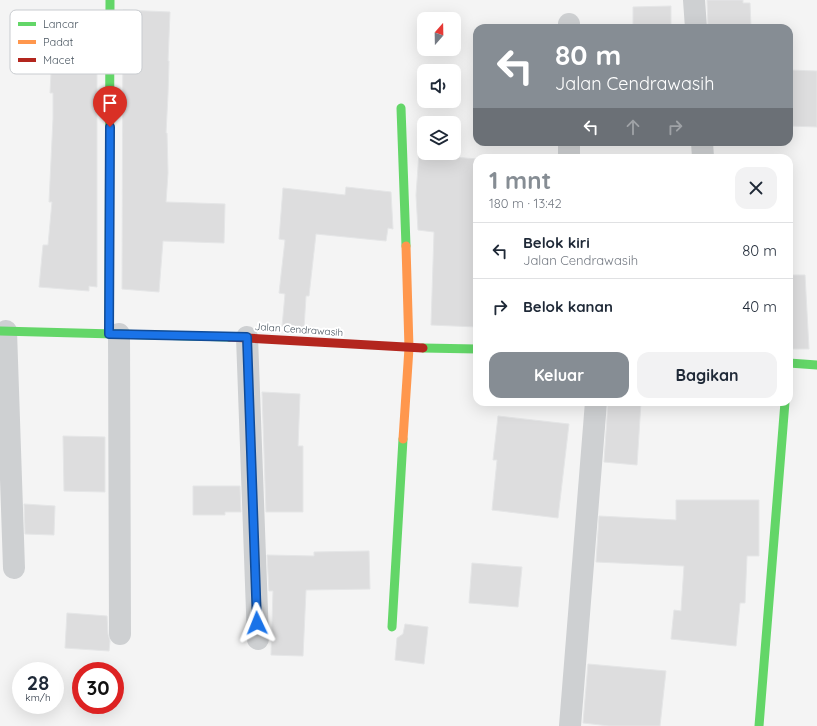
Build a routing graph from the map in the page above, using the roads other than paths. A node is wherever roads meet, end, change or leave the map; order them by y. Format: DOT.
graph roads {
  1 [pos="110,0"];
  2 [pos="694,0"];
  3 [pos="110,10"];
  4 [pos="696,24"];
  5 [pos="111,74"];
  6 [pos="401,108"];
  7 [pos="3,331"];
  8 [pos="114,334"];
  9 [pos="247,337"];
  10 [pos="409,348"];
  11 [pos="473,349"];
  12 [pos="793,363"];
  13 [pos="817,365"];
  14 [pos="596,406"];
  15 [pos="785,406"];
  16 [pos="14,568"];
  17 [pos="392,627"];
  18 [pos="120,634"];
  19 [pos="258,639"];
  20 [pos="570,726"];
  21 [pos="759,726"];
  1 -- 3 [label="street"];
  2 -- 4 [label="street"];
  5 -- 8 [label="street"];
  6 -- 10 [label="street"];
  7 -- 8 [label="street, Jalan Cendrawasih"];
  7 -- 16 [label="street"];
  8 -- 9 [label="street, Jalan Cendrawasih"];
  8 -- 18 [label="street"];
  9 -- 10 [label="street, Jalan Cendrawasih"];
  9 -- 19 [label="street"];
  10 -- 11 [label="street, Jalan Cendrawasih"];
  10 -- 17 [label="street"];
  12 -- 13 [label="street"];
  14 -- 20 [label="street"];
  15 -- 21 [label="street"];
}
